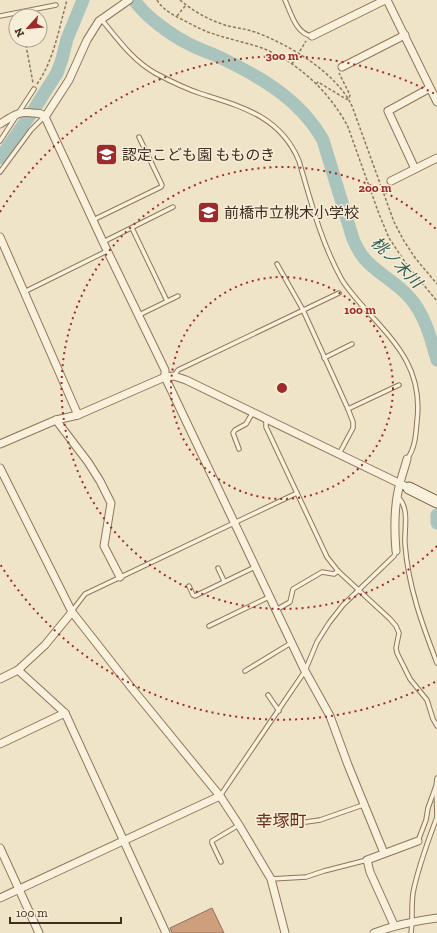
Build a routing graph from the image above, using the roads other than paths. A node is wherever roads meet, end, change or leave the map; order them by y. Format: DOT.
graph roads {
  1 [pos="129,0"];
  2 [pos="285,0"];
  3 [pos="386,0"];
  4 [pos="56,5"];
  5 [pos="0,16"];
  6 [pos="103,18"];
  7 [pos="312,36"];
  8 [pos="405,36"];
  9 [pos="342,67"];
  10 [pos="430,88"];
  11 [pos="34,89"];
  12 [pos="437,102"];
  13 [pos="20,112"];
  14 [pos="43,115"];
  15 [pos="0,124"];
  16 [pos="139,137"];
  17 [pos="0,141"];
  18 [pos="437,158"];
  19 [pos="415,169"];
  20 [pos="0,172"];
  21 [pos="391,181"];
  22 [pos="173,207"];
  23 [pos="93,220"];
  24 [pos="132,228"];
  25 [pos="0,237"];
  26 [pos="103,242"];
  27 [pos="107,251"];
  28 [pos="278,264"];
  29 [pos="24,292"];
  30 [pos="339,293"];
  31 [pos="178,296"];
  32 [pos="167,301"];
  33 [pos="303,310"];
  34 [pos="138,315"];
  35 [pos="352,344"];
  36 [pos="324,358"];
  37 [pos="174,376"];
  38 [pos="165,377"];
  39 [pos="400,385"];
  40 [pos="348,409"];
  41 [pos="252,412"];
  42 [pos="78,415"];
  43 [pos="266,419"];
  44 [pos="56,420"];
  45 [pos="0,444"];
  46 [pos="239,449"];
  47 [pos="339,454"];
  48 [pos="407,459"];
  49 [pos="0,468"];
  50 [pos="404,486"];
  51 [pos="297,493"];
  52 [pos="398,497"];
  53 [pos="437,502"];
  54 [pos="234,524"];
  55 [pos="396,551"];
  56 [pos="254,567"];
  57 [pos="218,568"];
  58 [pos="338,571"];
  59 [pos="120,577"];
  60 [pos="224,581"];
  61 [pos="189,586"];
  62 [pos="359,589"];
  63 [pos="269,597"];
  64 [pos="276,611"];
  65 [pos="72,612"];
  66 [pos="209,626"];
  67 [pos="291,643"];
  68 [pos="437,662"];
  69 [pos="18,670"];
  70 [pos="245,671"];
  71 [pos="305,671"];
  72 [pos="0,679"];
  73 [pos="268,695"];
  74 [pos="279,711"];
  75 [pos="65,713"];
  76 [pos="437,726"];
  77 [pos="0,744"];
  78 [pos="437,778"];
  79 [pos="436,786"];
  80 [pos="220,796"];
  81 [pos="364,805"];
  82 [pos="437,817"];
  83 [pos="306,822"];
  84 [pos="239,825"];
  85 [pos="123,840"];
  86 [pos="418,841"];
  87 [pos="0,848"];
  88 [pos="384,853"];
  89 [pos="367,860"];
  90 [pos="221,862"];
  91 [pos="271,879"];
  92 [pos="19,889"];
  93 [pos="0,898"];
  94 [pos="437,918"];
  95 [pos="414,921"];
  96 [pos="394,925"];
  97 [pos="39,933"];
  98 [pos="166,933"];
  99 [pos="285,933"];
  100 [pos="374,933"];
  101 [pos="411,933"];
  1 -- 6 [label="street"];
  2 -- 7 [label="lane"];
  3 -- 7 [label="street"];
  3 -- 8 [label="street"];
  4 -- 5 [label="lane"];
  6 -- 14 [label="street"];
  6 -- 48 [label="lane"];
  8 -- 9 [label="street"];
  8 -- 10 [label="street"];
  10 -- 12 [label="street"];
  10 -- 19 [label="street"];
  11 -- 13 [label="lane"];
  13 -- 14 [label="street"];
  13 -- 15 [label="street"];
  13 -- 17 [label="lane"];
  14 -- 20 [label="lane"];
  14 -- 23 [label="street"];
  16 -- 23 [label="lane"];
  18 -- 19 [label="street"];
  19 -- 21 [label="street"];
  22 -- 24 [label="lane"];
  23 -- 26 [label="street"];
  24 -- 26 [label="lane"];
  24 -- 32 [label="lane"];
  25 -- 29 [label="street"];
  26 -- 27 [label="street"];
  27 -- 29 [label="lane"];
  27 -- 34 [label="street"];
  28 -- 33 [label="lane"];
  29 -- 42 [label="street"];
  30 -- 33 [label="lane"];
  31 -- 32 [label="lane"];
  32 -- 34 [label="lane"];
  33 -- 36 [label="lane"];
  33 -- 37 [label="lane"];
  34 -- 38 [label="street"];
  35 -- 36 [label="lane"];
  36 -- 40 [label="lane"];
  37 -- 38 [label="street"];
  37 -- 41 [label="street"];
  38 -- 42 [label="street"];
  38 -- 54 [label="street"];
  39 -- 40 [label="lane"];
  40 -- 47 [label="lane"];
  41 -- 43 [label="street"];
  41 -- 46 [label="lane"];
  42 -- 44 [label="street"];
  43 -- 47 [label="street"];
  43 -- 51 [label="lane"];
  44 -- 45 [label="street"];
  44 -- 59 [label="street"];
  47 -- 50 [label="street"];
  48 -- 50 [label="street"];
  49 -- 65 [label="street"];
  50 -- 52 [label="street"];
  50 -- 53 [label="street"];
  51 -- 54 [label="lane"];
  51 -- 58 [label="lane"];
  52 -- 55 [label="street"];
  52 -- 68 [label="lane"];
  54 -- 56 [label="street"];
  54 -- 59 [label="lane"];
  55 -- 62 [label="lane"];
  56 -- 60 [label="lane"];
  56 -- 63 [label="street"];
  57 -- 60 [label="lane"];
  58 -- 62 [label="lane"];
  58 -- 64 [label="lane"];
  59 -- 65 [label="lane"];
  60 -- 61 [label="lane"];
  62 -- 71 [label="lane"];
  62 -- 76 [label="lane"];
  63 -- 64 [label="street"];
  63 -- 66 [label="lane"];
  64 -- 67 [label="street"];
  65 -- 69 [label="street"];
  65 -- 80 [label="street"];
  67 -- 70 [label="lane"];
  67 -- 71 [label="street"];
  69 -- 72 [label="street"];
  69 -- 75 [label="street"];
  71 -- 74 [label="lane"];
  71 -- 81 [label="street"];
  73 -- 74 [label="lane"];
  74 -- 80 [label="lane"];
  75 -- 77 [label="street"];
  75 -- 85 [label="street"];
  78 -- 79 [label="lane"];
  79 -- 82 [label="lane"];
  79 -- 86 [label="lane"];
  80 -- 84 [label="street"];
  80 -- 85 [label="street"];
  81 -- 83 [label="lane"];
  81 -- 88 [label="street"];
  82 -- 95 [label="lane"];
  84 -- 90 [label="lane"];
  84 -- 91 [label="street"];
  85 -- 92 [label="street"];
  85 -- 98 [label="street"];
  86 -- 88 [label="street"];
  87 -- 92 [label="street"];
  88 -- 89 [label="street"];
  89 -- 91 [label="lane"];
  89 -- 96 [label="street"];
  91 -- 99 [label="street"];
  92 -- 93 [label="street"];
  92 -- 97 [label="street"];
  94 -- 95 [label="street"];
  95 -- 96 [label="street"];
  95 -- 101 [label="lane"];
  96 -- 100 [label="street"];
}
